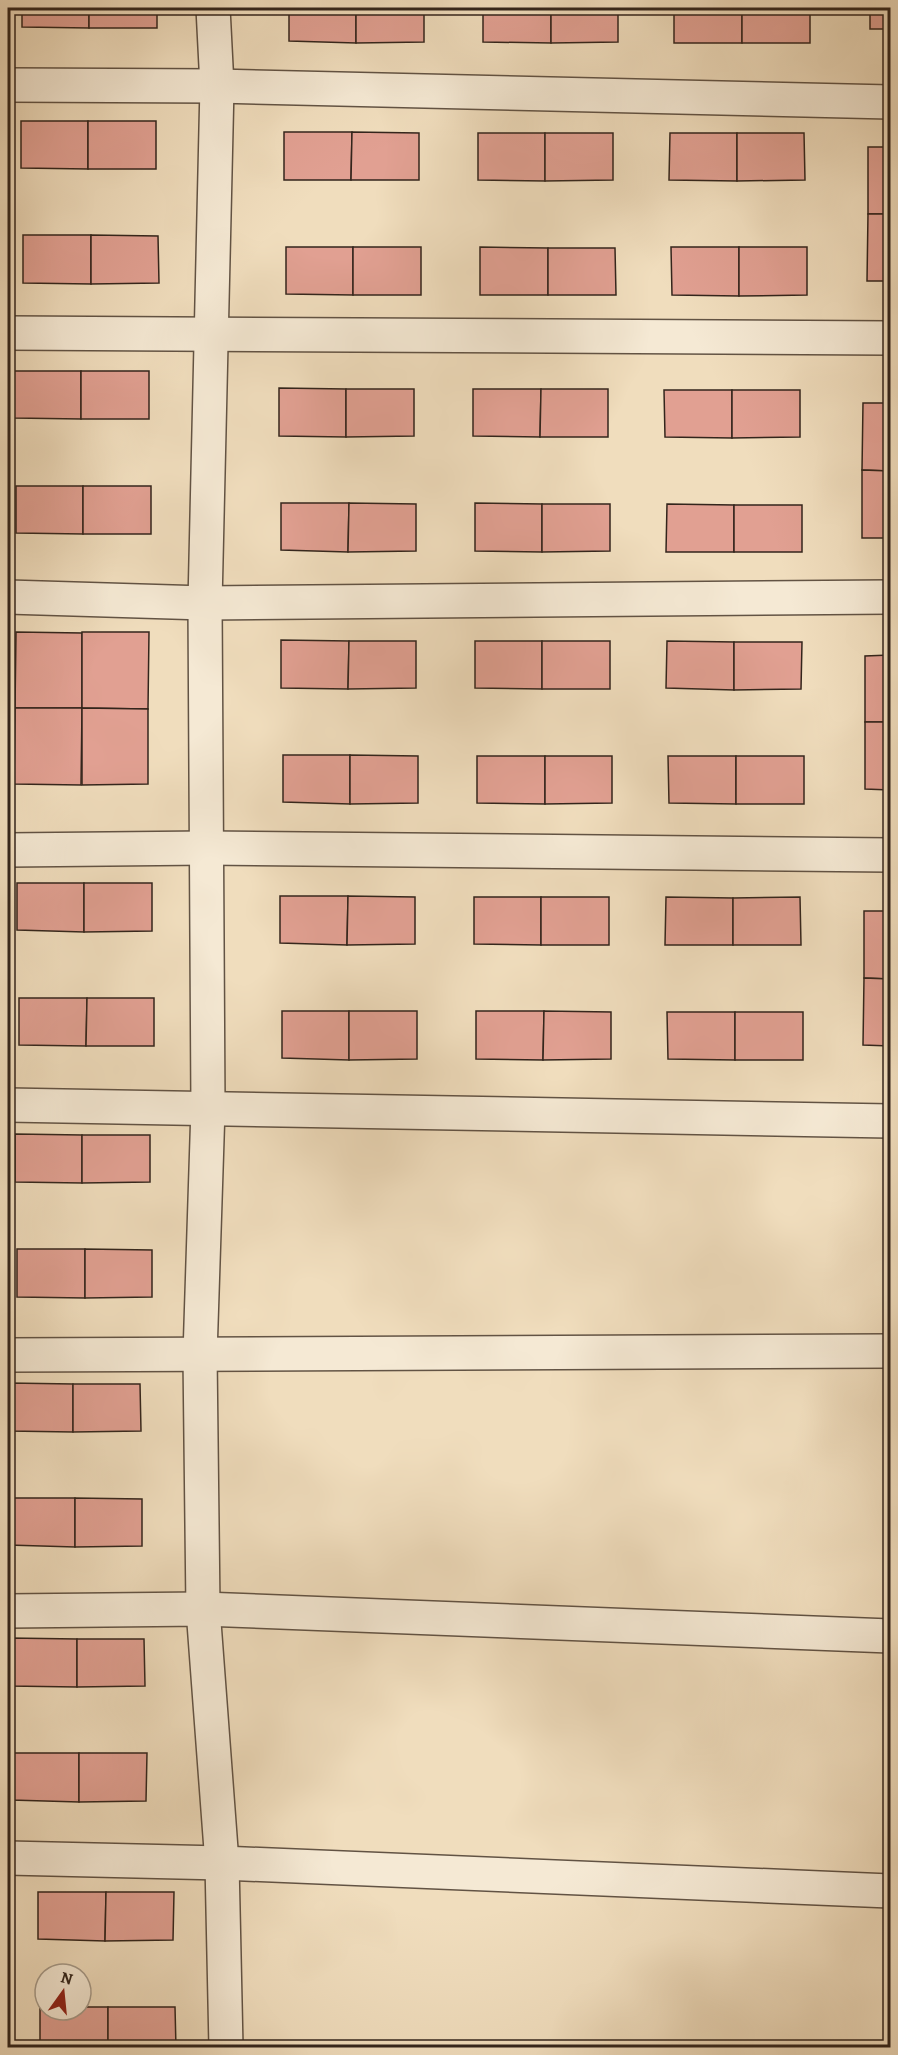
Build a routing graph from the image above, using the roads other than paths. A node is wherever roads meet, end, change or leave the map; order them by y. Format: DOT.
graph roads {
  1 [pos="213,8"];
  2 [pos="8,85"];
  3 [pos="217,86"];
  4 [pos="891,102"];
  5 [pos="8,333"];
  6 [pos="212,336"];
  7 [pos="891,338"];
  8 [pos="8,597"];
  9 [pos="891,597"];
  10 [pos="205,603"];
  11 [pos="207,848"];
  12 [pos="8,850"];
  13 [pos="891,855"];
  14 [pos="8,1105"];
  15 [pos="208,1108"];
  16 [pos="891,1121"];
  17 [pos="891,1351"];
  18 [pos="8,1355"];
  19 [pos="200,1355"];
  20 [pos="203,1609"];
  21 [pos="8,1611"];
  22 [pos="891,1636"];
  23 [pos="8,1858"];
  24 [pos="222,1863"];
  25 [pos="891,1891"];
  26 [pos="226,2048"];
  1 -- 3 [label="street"];
  2 -- 3 [label="street"];
  3 -- 4 [label="street"];
  3 -- 6 [label="street"];
  5 -- 6 [label="street"];
  6 -- 7 [label="street"];
  6 -- 10 [label="street"];
  8 -- 10 [label="street"];
  9 -- 10 [label="street"];
  10 -- 11 [label="street"];
  11 -- 12 [label="street"];
  11 -- 13 [label="street"];
  11 -- 15 [label="street"];
  14 -- 15 [label="street"];
  15 -- 16 [label="street"];
  15 -- 19 [label="street"];
  17 -- 19 [label="street"];
  18 -- 19 [label="street"];
  19 -- 20 [label="street"];
  20 -- 21 [label="street"];
  20 -- 22 [label="street"];
  20 -- 24 [label="street"];
  23 -- 24 [label="street"];
  24 -- 25 [label="street"];
  24 -- 26 [label="street"];
}
